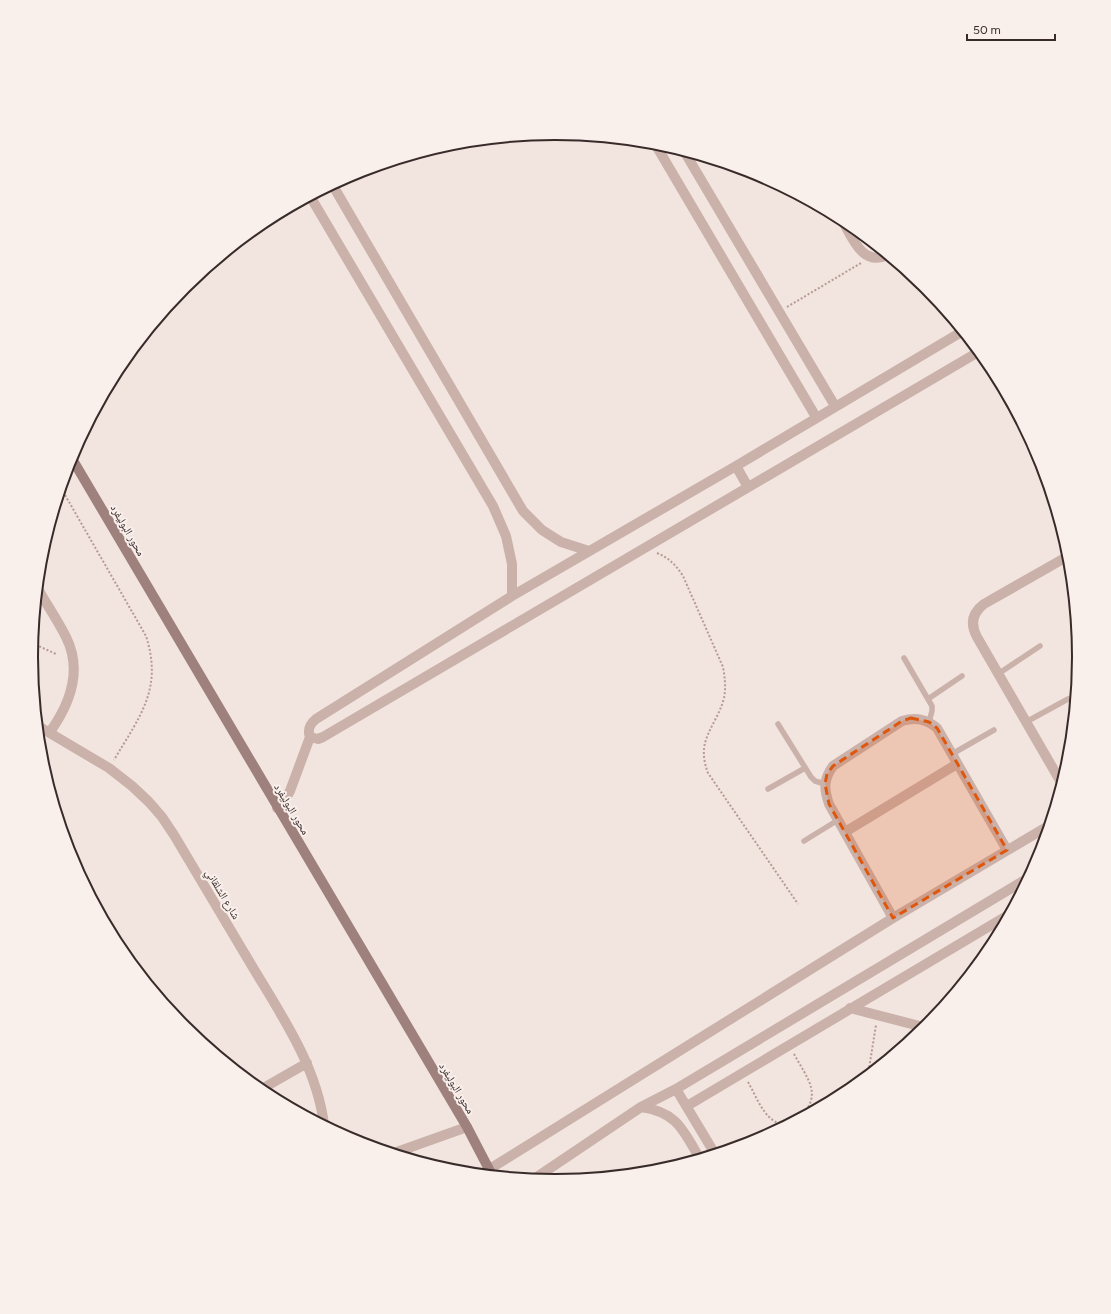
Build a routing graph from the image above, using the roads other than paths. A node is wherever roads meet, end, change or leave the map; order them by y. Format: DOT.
graph roads {
  1 [pos="658,150"];
  2 [pos="687,157"];
  3 [pos="335,189"];
  4 [pos="313,201"];
  5 [pos="849,231"];
  6 [pos="883,256"];
  7 [pos="959,333"];
  8 [pos="975,354"];
  9 [pos="836,406"];
  10 [pos="816,417"];
  11 [pos="75,463"];
  12 [pos="736,466"];
  13 [pos="748,486"];
  14 [pos="589,551"];
  15 [pos="1063,559"];
  16 [pos="41,596"];
  17 [pos="512,596"];
  18 [pos="1040,646"];
  19 [pos="904,658"];
  20 [pos="998,674"];
  21 [pos="962,676"];
  22 [pos="928,699"];
  23 [pos="1068,699"];
  24 [pos="929,722"];
  25 [pos="1026,722"];
  26 [pos="778,724"];
  27 [pos="43,728"];
  28 [pos="994,730"];
  29 [pos="50,732"];
  30 [pos="310,737"];
  31 [pos="952,754"];
  32 [pos="957,764"];
  33 [pos="805,768"];
  34 [pos="1058,778"];
  35 [pos="825,784"];
  36 [pos="768,789"];
  37 [pos="278,808"];
  38 [pos="838,820"];
  39 [pos="1044,829"];
  40 [pos="845,832"];
  41 [pos="804,842"];
  42 [pos="1007,850"];
  43 [pos="1022,881"];
  44 [pos="893,918"];
  45 [pos="1003,918"];
  46 [pos="850,1008"];
  47 [pos="918,1026"];
  48 [pos="306,1063"];
  49 [pos="267,1086"];
  50 [pos="676,1089"];
  51 [pos="686,1106"];
  52 [pos="641,1107"];
  53 [pos="323,1119"];
  54 [pos="467,1128"];
  55 [pos="713,1150"];
  56 [pos="401,1151"];
  57 [pos="697,1155"];
  58 [pos="489,1170"];
  59 [pos="493,1170"];
  60 [pos="542,1174"];
  1 -- 10 [label="street"];
  2 -- 9 [label="street"];
  3 -- 14 [label="street"];
  4 -- 17 [label="street"];
  5 -- 6 [label="street"];
  7 -- 9 [label="street"];
  8 -- 13 [label="street"];
  9 -- 10 [label="street"];
  10 -- 12 [label="street"];
  11 -- 37 [label="street, محور البوليفرد"];
  12 -- 13 [label="street"];
  12 -- 14 [label="street"];
  13 -- 30 [label="street"];
  14 -- 17 [label="street"];
  15 -- 20 [label="street"];
  16 -- 29 [label="street"];
  17 -- 30 [label="street"];
  18 -- 20 [label="lane"];
  19 -- 22 [label="lane"];
  20 -- 25 [label="street"];
  21 -- 22 [label="lane"];
  22 -- 24 [label="lane"];
  23 -- 25 [label="lane"];
  24 -- 31 [label="street"];
  24 -- 35 [label="street"];
  25 -- 34 [label="street"];
  26 -- 33 [label="lane"];
  27 -- 29 [label="street, شارع الشلقاني"];
  28 -- 31 [label="lane"];
  29 -- 48 [label="street, شارع الشلقاني"];
  30 -- 37 [label="street"];
  31 -- 32 [label="street"];
  32 -- 40 [label="street"];
  32 -- 42 [label="street"];
  33 -- 35 [label="lane"];
  33 -- 36 [label="lane"];
  35 -- 38 [label="street"];
  37 -- 54 [label="street, محور البوليفرد"];
  38 -- 40 [label="street"];
  38 -- 41 [label="lane"];
  39 -- 42 [label="street"];
  40 -- 44 [label="street"];
  42 -- 44 [label="street"];
  43 -- 50 [label="street"];
  44 -- 59 [label="street"];
  45 -- 46 [label="street"];
  46 -- 47 [label="street"];
  46 -- 51 [label="street"];
  48 -- 49 [label="street"];
  48 -- 53 [label="street, شارع الشلقاني"];
  50 -- 51 [label="street"];
  50 -- 52 [label="street"];
  51 -- 55 [label="street"];
  52 -- 57 [label="street"];
  52 -- 60 [label="street"];
  54 -- 56 [label="street"];
  54 -- 58 [label="street, محور البوليفرد"];
}
